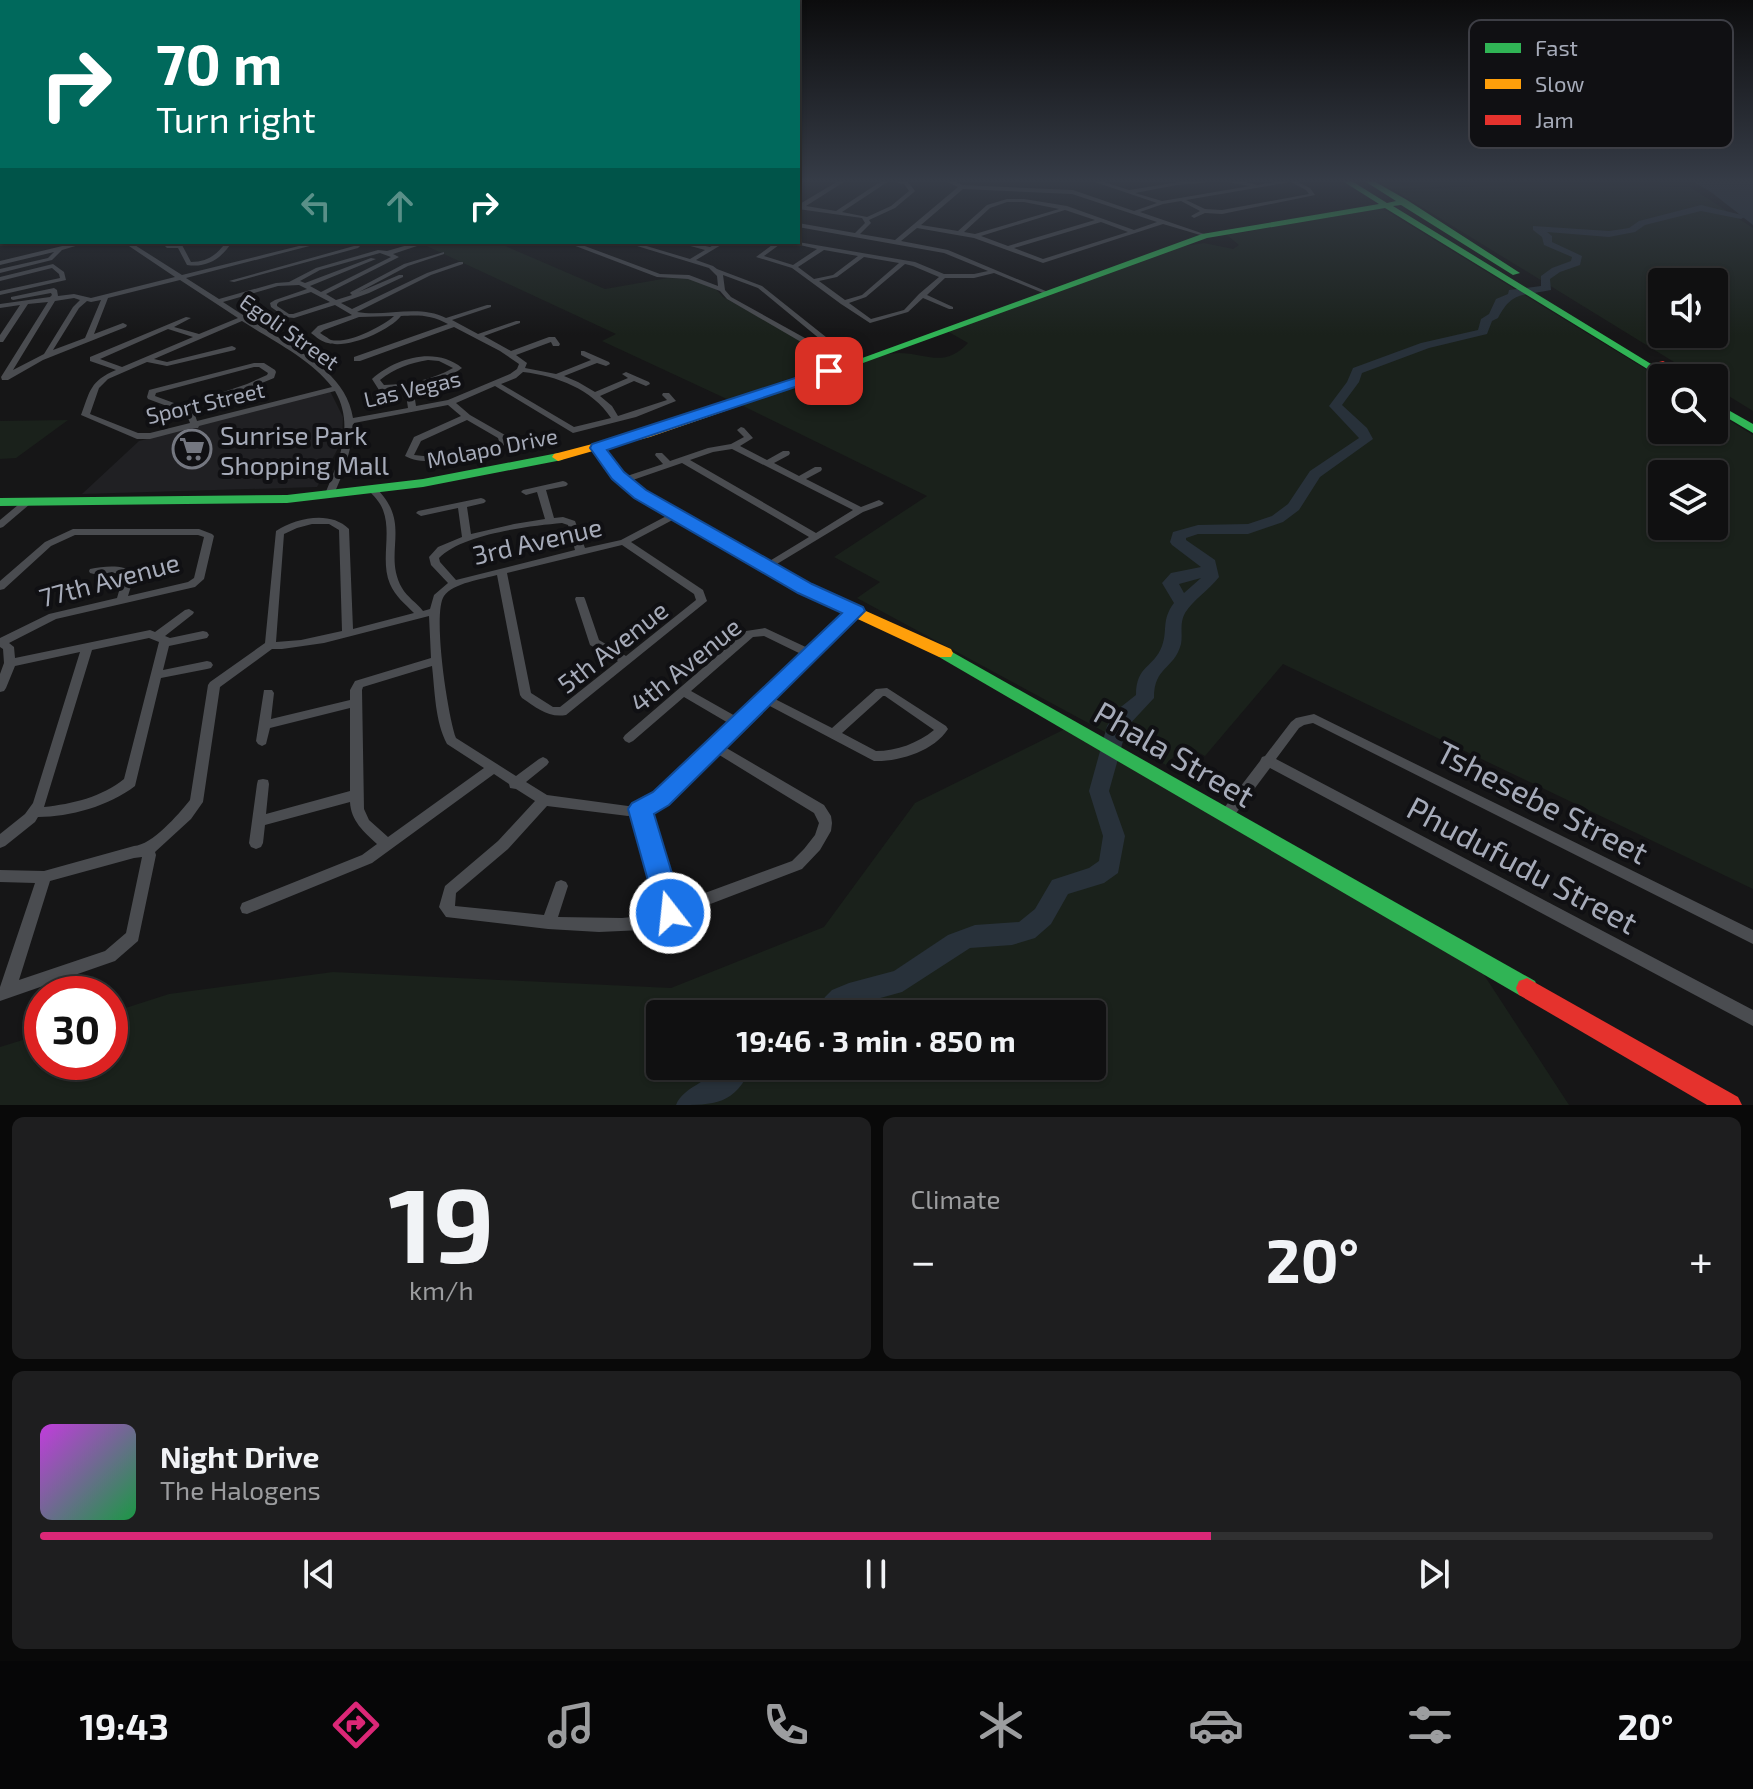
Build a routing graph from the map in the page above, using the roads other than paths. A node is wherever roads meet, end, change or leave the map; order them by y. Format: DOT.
graph roads {
  1 [pos="836,232"];
  2 [pos="859,232"];
  3 [pos="910,232"];
  4 [pos="951,232"];
  5 [pos="990,232"];
  6 [pos="1063,232"];
  7 [pos="1130,232"];
  8 [pos="1192,232"];
  9 [pos="1230,232"];
  10 [pos="1433,232"];
  11 [pos="1448,232"];
  12 [pos="960,233"];
  13 [pos="856,235"];
  14 [pos="975,236"];
  15 [pos="1205,236"];
  16 [pos="897,242"];
  17 [pos="79,244"];
  18 [pos="129,244"];
  19 [pos="166,244"];
  20 [pos="227,244"];
  21 [pos="315,244"];
  22 [pos="360,244"];
  23 [pos="418,244"];
  24 [pos="573,244"];
  25 [pos="634,244"];
  26 [pos="688,244"];
  27 [pos="720,244"];
  28 [pos="777,244"];
  29 [pos="800,244"];
  30 [pos="822,248"];
  31 [pos="1008,248"];
  32 [pos="711,249"];
  33 [pos="442,253"];
  34 [pos="386,254"];
  35 [pos="863,255"];
  36 [pos="258,260"];
  37 [pos="690,261"];
  38 [pos="904,262"];
  39 [pos="0,263"];
  40 [pos="34,263"];
  41 [pos="461,263"];
  42 [pos="794,267"];
  43 [pos="270,269"];
  44 [pos="715,270"];
  45 [pos="0,271"];
  46 [pos="996,271"];
  47 [pos="401,276"];
  48 [pos="943,276"];
  49 [pos="0,279"];
  50 [pos="183,279"];
  51 [pos="232,281"];
  52 [pos="747,281"];
  53 [pos="812,281"];
  54 [pos="291,283"];
  55 [pos="723,286"];
  56 [pos="309,287"];
  57 [pos="1536,291"];
  58 [pos="1045,292"];
  59 [pos="0,293"];
  60 [pos="321,294"];
  61 [pos="921,295"];
  62 [pos="105,297"];
  63 [pos="13,298"];
  64 [pos="54,299"];
  65 [pos="84,300"];
  66 [pos="217,302"];
  67 [pos="334,302"];
  68 [pos="25,303"];
  69 [pos="843,303"];
  70 [pos="0,306"];
  71 [pos="487,307"];
  72 [pos="951,308"];
  73 [pos="356,313"];
  74 [pos="398,315"];
  75 [pos="188,318"];
  76 [pos="243,318"];
  77 [pos="446,320"];
  78 [pos="518,322"];
  79 [pos="455,324"];
  80 [pos="123,325"];
  81 [pos="167,327"];
  82 [pos="197,336"];
  83 [pos="478,336"];
  84 [pos="88,339"];
  85 [pos="0,340"];
  86 [pos="551,340"];
  87 [pos="232,348"];
  88 [pos="584,353"];
  89 [pos="511,354"];
  90 [pos="46,356"];
  91 [pos="146,359"];
  92 [pos="357,359"];
  93 [pos="850,364"];
  94 [pos="1648,364"];
  95 [pos="1663,364"];
  96 [pos="121,369"];
  97 [pos="521,370"];
  98 [pos="626,374"];
  99 [pos="558,376"];
  100 [pos="635,378"];
  101 [pos="2,379"];
  102 [pos="496,384"];
  103 [pos="646,384"];
  104 [pos="409,386"];
  105 [pos="338,388"];
  106 [pos="666,395"];
  107 [pos="593,396"];
  108 [pos="450,402"];
  109 [pos="1728,403"];
  110 [pos="183,409"];
  111 [pos="412,409"];
  112 [pos="1728,414"];
  113 [pos="467,417"];
  114 [pos="1753,418"];
  115 [pos="616,419"];
  116 [pos="351,421"];
  117 [pos="195,426"];
  118 [pos="1753,429"];
  119 [pos="741,430"];
  120 [pos="702,442"];
  121 [pos="733,446"];
  122 [pos="597,448"];
  123 [pos="711,450"];
  124 [pos="786,453"];
  125 [pos="659,455"];
  126 [pos="684,460"];
  127 [pos="770,462"];
  128 [pos="669,465"];
  129 [pos="818,469"];
  130 [pos="801,478"];
  131 [pos="624,480"];
  132 [pos="563,484"];
  133 [pos="541,489"];
  134 [pos="373,490"];
  135 [pos="526,492"];
  136 [pos="330,494"];
  137 [pos="481,501"];
  138 [pos="0,502"];
  139 [pos="27,502"];
  140 [pos="879,503"];
  141 [pos="462,505"];
  142 [pos="860,510"];
  143 [pos="421,513"];
  144 [pos="677,514"];
  145 [pos="550,520"];
  146 [pos="0,525"];
  147 [pos="816,537"];
  148 [pos="467,539"];
  149 [pos="624,542"];
  150 [pos="581,553"];
  151 [pos="767,567"];
  152 [pos="94,571"];
  153 [pos="501,571"];
  154 [pos="454,584"];
  155 [pos="0,587"];
  156 [pos="580,599"];
  157 [pos="121,601"];
  158 [pos="856,611"];
  159 [pos="189,612"];
  160 [pos="427,613"];
  161 [pos="348,632"];
  162 [pos="203,635"];
  163 [pos="162,639"];
  164 [pos="1,642"];
  165 [pos="270,645"];
  166 [pos="88,646"];
  167 [pos="813,655"];
  168 [pos="438,660"];
  169 [pos="626,661"];
  170 [pos="10,663"];
  171 [pos="207,665"];
  172 [pos="157,675"];
  173 [pos="0,688"];
  174 [pos="684,692"];
  175 [pos="268,693"];
  176 [pos="766,699"];
  177 [pos="355,703"];
  178 [pos="739,724"];
  179 [pos="264,725"];
  180 [pos="833,734"];
  181 [pos="629,738"];
  182 [pos="262,741"];
  183 [pos="715,747"];
  184 [pos="1266,760"];
  185 [pos="543,762"];
  186 [pos="492,769"];
  187 [pos="263,784"];
  188 [pos="515,784"];
  189 [pos="356,795"];
  190 [pos="544,800"];
  191 [pos="640,809"];
  192 [pos="35,812"];
  193 [pos="1226,816"];
  194 [pos="259,821"];
  195 [pos="0,842"];
  196 [pos="256,843"];
  197 [pos="388,845"];
  198 [pos="147,851"];
  199 [pos="0,876"];
  200 [pos="44,877"];
  201 [pos="561,886"];
  202 [pos="247,908"];
  203 [pos="670,913"];
  204 [pos="549,921"];
  205 [pos="1753,937"];
  206 [pos="680,945"];
  207 [pos="4,993"];
  208 [pos="1753,1018"];
  209 [pos="1730,1105"];
  1 -- 13 [label="street"];
  2 -- 13 [label="street"];
  3 -- 16 [label="street"];
  4 -- 12 [label="street"];
  5 -- 14 [label="street"];
  6 -- 31 [label="street"];
  7 -- 31 [label="street"];
  8 -- 15 [label="street"];
  9 -- 15 [label="street, Molapo Drive"];
  10 -- 57 [label="street"];
  11 -- 57 [label="street"];
  12 -- 14 [label="street"];
  13 -- 16 [label="street"];
  14 -- 31 [label="street"];
  15 -- 58 [label="street, Molapo Drive"];
  16 -- 46 [label="street"];
  17 -- 40 [label="street"];
  18 -- 50 [label="street, Egoli Street"];
  19 -- 20 [label="street"];
  21 -- 36 [label="street"];
  22 -- 43 [label="street"];
  23 -- 34 [label="street"];
  24 -- 55 [label="street"];
  25 -- 37 [label="street"];
  26 -- 32 [label="street"];
  27 -- 32 [label="street"];
  28 -- 42 [label="street"];
  29 -- 30 [label="street"];
  30 -- 35 [label="street"];
  30 -- 42 [label="street"];
  32 -- 37 [label="street"];
  33 -- 67 [label="street"];
  34 -- 54 [label="street"];
  34 -- 56 [label="street"];
  34 -- 60 [label="street"];
  35 -- 38 [label="street"];
  35 -- 53 [label="street"];
  36 -- 43 [label="street"];
  36 -- 50 [label="street"];
  37 -- 44 [label="street"];
  38 -- 48 [label="street"];
  38 -- 69 [label="street"];
  39 -- 40 [label="street"];
  40 -- 45 [label="street"];
  40 -- 49 [label="street"];
  40 -- 59 [label="street"];
  41 -- 73 [label="street"];
  42 -- 53 [label="street"];
  43 -- 51 [label="street"];
  44 -- 52 [label="street"];
  44 -- 55 [label="street"];
  46 -- 48 [label="street"];
  46 -- 58 [label="street"];
  47 -- 67 [label="street"];
  48 -- 61 [label="street"];
  50 -- 62 [label="street"];
  50 -- 66 [label="street, Egoli Street"];
  52 -- 55 [label="street"];
  52 -- 93 [label="street"];
  53 -- 69 [label="street"];
  54 -- 56 [label="street, Las Vegas"];
  54 -- 66 [label="street, Las Vegas"];
  55 -- 93 [label="street"];
  56 -- 60 [label="street, Las Vegas"];
  56 -- 67 [label="street"];
  57 -- 94 [label="street"];
  57 -- 95 [label="street"];
  58 -- 93 [label="street, Molapo Drive"];
  60 -- 67 [label="street, Las Vegas"];
  61 -- 69 [label="street"];
  61 -- 72 [label="street"];
  62 -- 65 [label="street"];
  62 -- 84 [label="street"];
  63 -- 64 [label="street"];
  64 -- 65 [label="street"];
  64 -- 68 [label="street"];
  64 -- 101 [label="street"];
  65 -- 90 [label="street"];
  66 -- 76 [label="street, Egoli Street"];
  67 -- 73 [label="street, Las Vegas"];
  68 -- 70 [label="street"];
  68 -- 85 [label="street"];
  71 -- 77 [label="street"];
  73 -- 74 [label="street, Las Vegas"];
  73 -- 74 [label="street"];
  74 -- 77 [label="street, Las Vegas"];
  75 -- 81 [label="street"];
  76 -- 82 [label="street, Sport Street"];
  76 -- 105 [label="street, Egoli Street"];
  77 -- 79 [label="street, Las Vegas"];
  78 -- 83 [label="street"];
  79 -- 83 [label="street, Las Vegas"];
  79 -- 92 [label="street"];
  80 -- 84 [label="street"];
  81 -- 82 [label="street"];
  81 -- 96 [label="street"];
  82 -- 91 [label="street, Sport Street"];
  83 -- 89 [label="street, Las Vegas"];
  84 -- 90 [label="street"];
  86 -- 89 [label="street"];
  87 -- 91 [label="street"];
  88 -- 99 [label="street"];
  89 -- 97 [label="street, Las Vegas"];
  90 -- 101 [label="street"];
  91 -- 96 [label="street, Sport Street"];
  93 -- 122 [label="street, Molapo Drive"];
  96 -- 117 [label="street, Sport Street"];
  97 -- 99 [label="street"];
  97 -- 102 [label="street, Las Vegas"];
  98 -- 100 [label="street"];
  99 -- 107 [label="street"];
  100 -- 103 [label="street"];
  100 -- 107 [label="street"];
  102 -- 108 [label="street, Las Vegas"];
  102 -- 115 [label="street"];
  104 -- 104 [label="street"];
  104 -- 111 [label="street"];
  105 -- 116 [label="street, Egoli Street"];
  105 -- 117 [label="street, Sport Street"];
  106 -- 115 [label="street"];
  107 -- 115 [label="street"];
  108 -- 111 [label="street, Las Vegas"];
  108 -- 113 [label="street"];
  109 -- 114 [label="street"];
  110 -- 110 [label="street"];
  110 -- 117 [label="street"];
  111 -- 116 [label="street, Las Vegas"];
  112 -- 118 [label="street"];
  113 -- 113 [label="street"];
  116 -- 136 [label="street"];
  119 -- 121 [label="street"];
  120 -- 123 [label="street"];
  121 -- 123 [label="street"];
  121 -- 127 [label="street"];
  122 -- 131 [label="street, Phala Street"];
  122 -- 134 [label="street, Molapo Drive"];
  123 -- 126 [label="street"];
  124 -- 127 [label="street"];
  125 -- 128 [label="street"];
  126 -- 128 [label="street"];
  126 -- 147 [label="street"];
  127 -- 130 [label="street"];
  128 -- 131 [label="street"];
  129 -- 130 [label="street"];
  130 -- 142 [label="street"];
  131 -- 144 [label="street, Phala Street"];
  132 -- 133 [label="street"];
  133 -- 135 [label="street"];
  133 -- 145 [label="street"];
  134 -- 136 [label="street, Molapo Drive"];
  134 -- 160 [label="street"];
  136 -- 139 [label="street, Molapo Drive"];
  137 -- 141 [label="street"];
  138 -- 139 [label="street, Molapo Drive"];
  139 -- 146 [label="street"];
  140 -- 142 [label="street"];
  141 -- 143 [label="street"];
  141 -- 148 [label="street"];
  142 -- 147 [label="street"];
  144 -- 149 [label="street, 3rd Avenue"];
  144 -- 151 [label="street, Phala Street"];
  145 -- 148 [label="street"];
  145 -- 150 [label="street"];
  147 -- 151 [label="street"];
  148 -- 154 [label="street, 3rd Avenue"];
  149 -- 150 [label="street, 3rd Avenue"];
  149 -- 169 [label="street, 5th Avenue"];
  150 -- 153 [label="street, 3rd Avenue"];
  151 -- 158 [label="street, Phala Street"];
  152 -- 157 [label="street"];
  153 -- 154 [label="street, 3rd Avenue"];
  153 -- 169 [label="street, 5th Avenue"];
  154 -- 160 [label="street"];
  155 -- 157 [label="street, 77th Avenue"];
  156 -- 169 [label="street"];
  157 -- 164 [label="street, 77th Avenue"];
  158 -- 167 [label="street"];
  158 -- 193 [label="street, Phala Street"];
  159 -- 163 [label="street"];
  160 -- 161 [label="street"];
  160 -- 168 [label="street"];
  161 -- 165 [label="street"];
  161 -- 165 [label="street"];
  162 -- 163 [label="street"];
  163 -- 166 [label="street"];
  163 -- 172 [label="street"];
  164 -- 170 [label="street"];
  165 -- 198 [label="street"];
  166 -- 170 [label="street"];
  166 -- 192 [label="street"];
  167 -- 174 [label="street, 4th Avenue"];
  167 -- 176 [label="street"];
  168 -- 177 [label="street"];
  168 -- 186 [label="street"];
  170 -- 173 [label="street"];
  171 -- 172 [label="street"];
  172 -- 192 [label="street"];
  174 -- 178 [label="street"];
  174 -- 181 [label="street, 4th Avenue"];
  175 -- 179 [label="street"];
  176 -- 178 [label="street"];
  176 -- 180 [label="street"];
  177 -- 179 [label="street"];
  177 -- 189 [label="street"];
  178 -- 183 [label="street"];
  179 -- 182 [label="street"];
  180 -- 180 [label="street"];
  183 -- 191 [label="street"];
  183 -- 203 [label="street"];
  184 -- 193 [label="street"];
  184 -- 205 [label="street, Tshesebe Street"];
  184 -- 208 [label="street, Phudufudu Street"];
  185 -- 188 [label="street"];
  186 -- 188 [label="street"];
  186 -- 197 [label="street"];
  187 -- 194 [label="street"];
  188 -- 190 [label="street"];
  189 -- 194 [label="street"];
  189 -- 197 [label="street"];
  190 -- 191 [label="street"];
  190 -- 204 [label="street"];
  191 -- 203 [label="street"];
  192 -- 195 [label="street"];
  193 -- 209 [label="street, Phala Street"];
  194 -- 196 [label="street"];
  197 -- 202 [label="street"];
  198 -- 200 [label="street"];
  198 -- 207 [label="street"];
  199 -- 200 [label="street"];
  200 -- 207 [label="street"];
  201 -- 204 [label="street"];
  203 -- 204 [label="street"];
  203 -- 206 [label="street"];
}
